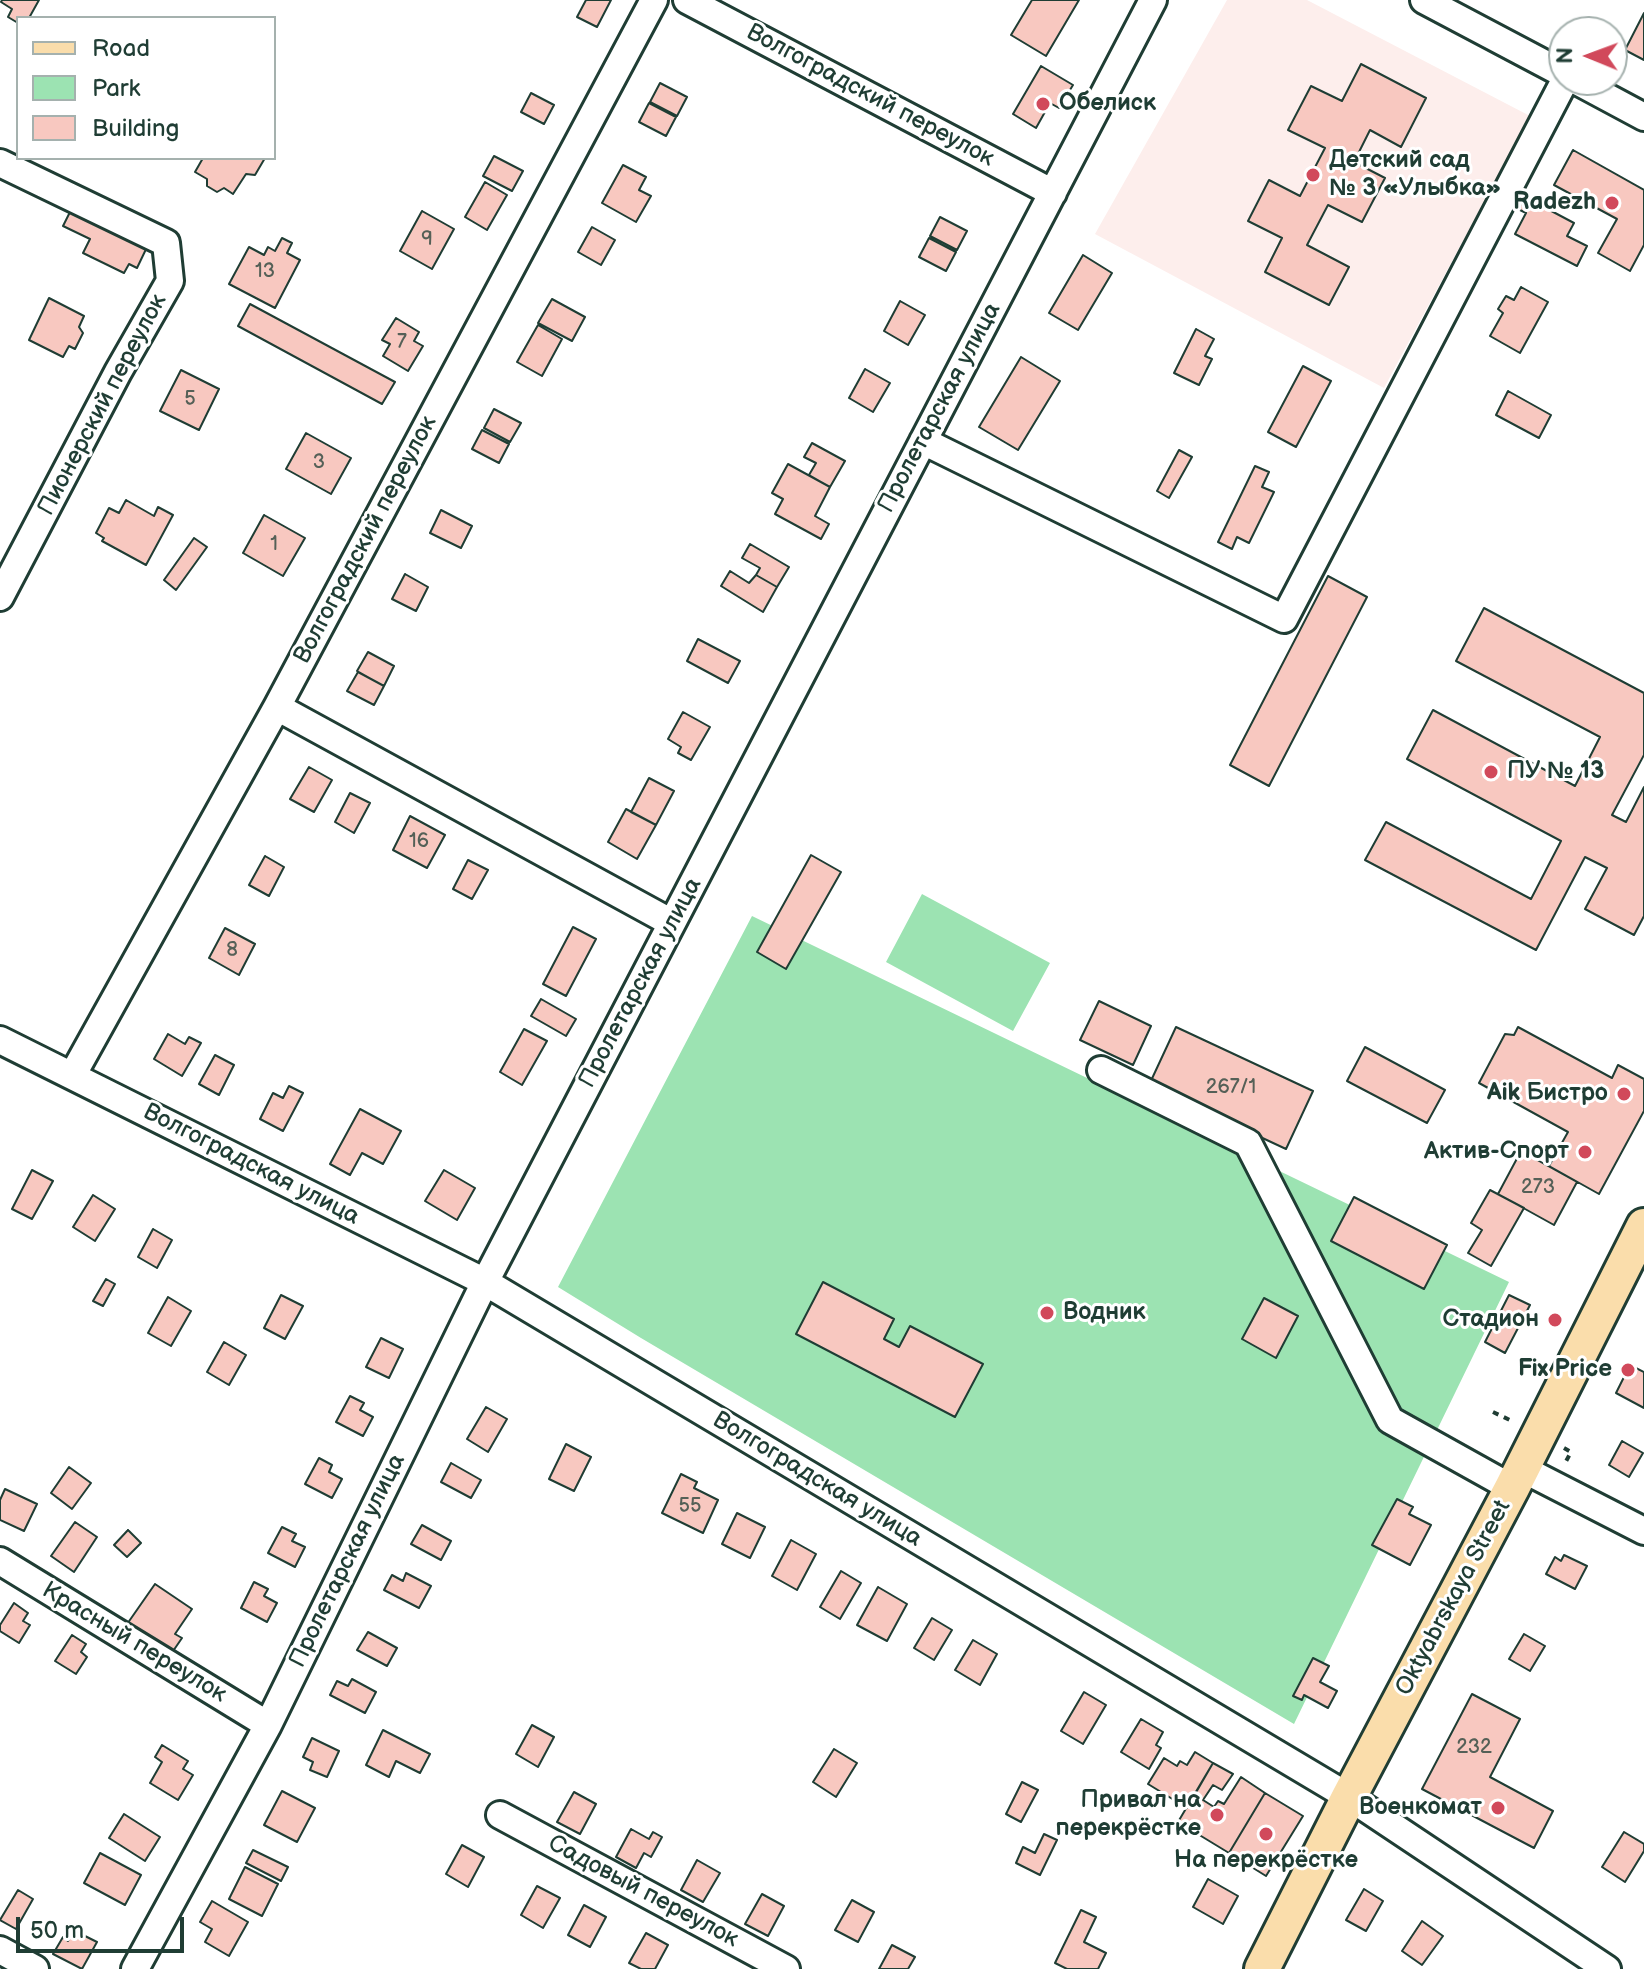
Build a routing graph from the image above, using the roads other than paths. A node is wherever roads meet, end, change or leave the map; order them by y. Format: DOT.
graph roads {
  1 [pos="654,0"];
  2 [pos="687,0"];
  3 [pos="1153,0"];
  4 [pos="1424,0"];
  5 [pos="1548,68"];
  6 [pos="1555,96"];
  7 [pos="1605,96"];
  8 [pos="1644,117"];
  9 [pos="0,163"];
  10 [pos="1053,193"];
  11 [pos="923,441"];
  12 [pos="0,597"];
  13 [pos="277,707"];
  14 [pos="672,923"];
  15 [pos="0,1040"];
  16 [pos="1101,1070"];
  17 [pos="72,1076"];
  18 [pos="1644,1226"];
  19 [pos="485,1282"];
  20 [pos="1516,1478"];
  21 [pos="1644,1531"];
  22 [pos="0,1561"];
  23 [pos="268,1725"];
  24 [pos="1349,1797"];
  25 [pos="500,1815"];
  26 [pos="0,1950"];
  27 [pos="35,1969"];
  28 [pos="135,1969"];
  29 [pos="786,1969"];
  30 [pos="1262,1969"];
  31 [pos="1607,1969"];
  1 -- 13 [label="street, Волгоградский переулок"];
  2 -- 10 [label="street, Волгоградский переулок"];
  3 -- 10 [label="street, Пролетарская улица"];
  4 -- 5 [label="street"];
  6 -- 11 [label="street"];
  7 -- 8 [label="street"];
  9 -- 12 [label="street, Пионерский переулок"];
  10 -- 11 [label="street, Пролетарская улица"];
  11 -- 14 [label="street, Пролетарская улица"];
  13 -- 14 [label="street"];
  13 -- 17 [label="street, Волгоградский переулок"];
  14 -- 19 [label="street, Пролетарская улица"];
  15 -- 17 [label="street, Волгоградская улица"];
  16 -- 20 [label="street"];
  17 -- 19 [label="street, Волгоградская улица"];
  18 -- 20 [label="main road, Oktyabrskaya Street"];
  19 -- 23 [label="street, Пролетарская улица"];
  19 -- 24 [label="street, Волгоградская улица"];
  20 -- 21 [label="street"];
  20 -- 24 [label="main road, Oktyabrskaya Street"];
  22 -- 23 [label="street, Красный переулок"];
  23 -- 28 [label="street, Пролетарская улица"];
  24 -- 30 [label="main road, Oktyabrskaya Street"];
  24 -- 31 [label="street, Волгоградская улица"];
  25 -- 29 [label="street, Садовый переулок"];
  26 -- 27 [label="street"];
}
